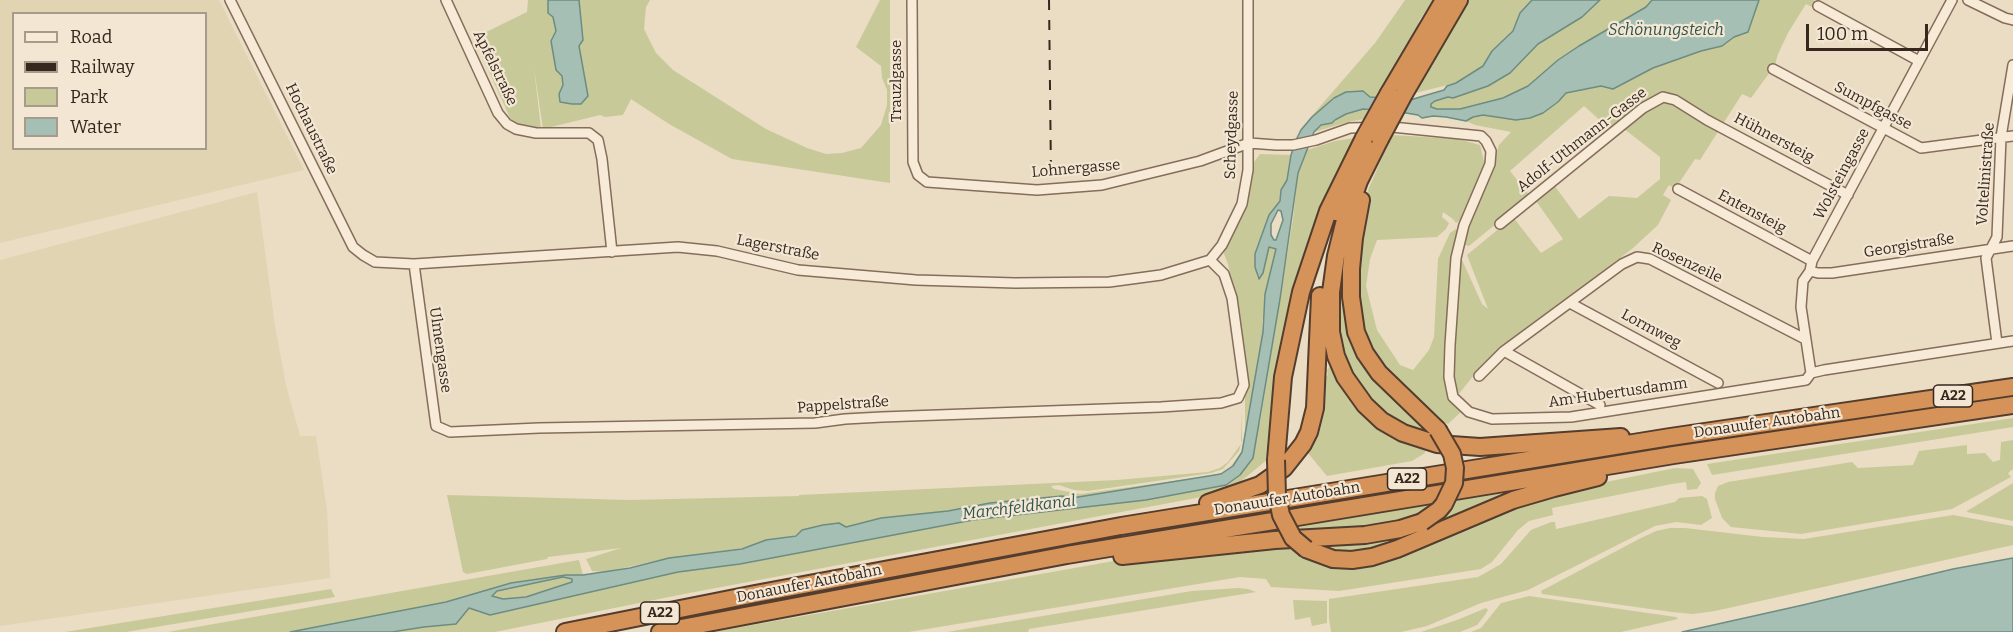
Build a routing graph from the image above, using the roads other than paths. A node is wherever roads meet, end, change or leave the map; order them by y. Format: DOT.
graph roads {
  1 [pos="230,0"];
  2 [pos="446,0"];
  3 [pos="912,0"];
  4 [pos="1248,0"];
  5 [pos="1444,0"];
  6 [pos="1459,0"];
  7 [pos="1952,0"];
  8 [pos="1968,0"];
  9 [pos="1818,6"];
  10 [pos="2013,20"];
  11 [pos="1919,61"];
  12 [pos="2013,65"];
  13 [pos="1773,69"];
  14 [pos="1396,93"];
  15 [pos="1718,125"];
  16 [pos="1884,129"];
  17 [pos="2013,135"];
  18 [pos="2001,137"];
  19 [pos="1372,138"];
  20 [pos="1249,142"];
  21 [pos="1371,158"];
  22 [pos="913,162"];
  23 [pos="1347,173"];
  24 [pos="1677,189"];
  25 [pos="1848,195"];
  26 [pos="1500,224"];
  27 [pos="2013,246"];
  28 [pos="1991,249"];
  29 [pos="612,252"];
  30 [pos="1210,261"];
  31 [pos="375,262"];
  32 [pos="414,264"];
  33 [pos="1811,266"];
  34 [pos="1570,303"];
  35 [pos="1805,339"];
  36 [pos="2013,341"];
  37 [pos="1997,343"];
  38 [pos="1504,351"];
  39 [pos="1811,373"];
  40 [pos="1479,376"];
  41 [pos="1718,382"];
  42 [pos="2013,387"];
  43 [pos="1600,405"];
  44 [pos="2013,405"];
  45 [pos="450,432"];
  46 [pos="1670,437"];
  47 [pos="1674,455"];
  48 [pos="1143,522"];
  49 [pos="1068,555"];
  50 [pos="565,632"];
  51 [pos="660,632"];
  1 -- 31 [label="street, Hochaustraße"];
  2 -- 29 [label="street, Apfelstraße"];
  3 -- 22 [label="street, Trauzlgasse"];
  4 -- 20 [label="street, Scheydgasse"];
  5 -- 14 [label="highway"];
  6 -- 14 [label="highway"];
  7 -- 11 [label="street, Wolsteingasse"];
  8 -- 10 [label="street"];
  9 -- 11 [label="street"];
  11 -- 16 [label="street, Wolsteingasse"];
  12 -- 18 [label="street, Voltelinistraße"];
  13 -- 16 [label="street, Sumpfgasse"];
  14 -- 19 [label="highway, bridge"];
  15 -- 25 [label="street, Hühnersteig"];
  15 -- 26 [label="street, Adolf-Uthmann-Gasse"];
  16 -- 18 [label="street, Sumpfgasse"];
  16 -- 25 [label="street, Wolsteingasse"];
  17 -- 18 [label="street, Sumpfgasse"];
  18 -- 28 [label="street, Voltelinistraße"];
  19 -- 21 [label="highway"];
  19 -- 23 [label="highway"];
  20 -- 22 [label="street, Lohnergasse"];
  20 -- 30 [label="street, Scheydgasse"];
  20 -- 39 [label="street, Am Hubertusdamm"];
  21 -- 46 [label="highway"];
  21 -- 49 [label="highway, bridge"];
  23 -- 47 [label="highway, bridge"];
  23 -- 48 [label="highway"];
  24 -- 33 [label="street, Entensteig"];
  25 -- 33 [label="street, Wolsteingasse"];
  27 -- 28 [label="street, Georgistraße"];
  28 -- 33 [label="street, Georgistraße"];
  28 -- 37 [label="street, Voltelinistraße"];
  29 -- 30 [label="street, Lagerstraße"];
  29 -- 32 [label="street, Lagerstraße"];
  30 -- 45 [label="street, Pappelstraße"];
  31 -- 32 [label="street, Lagerstraße"];
  32 -- 45 [label="street, Ulmengasse"];
  33 -- 35 [label="street, Wolsteingasse"];
  34 -- 35 [label="street, Rosenzeile"];
  34 -- 38 [label="street, Rosenzeile"];
  34 -- 41 [label="street, Lormweg"];
  35 -- 39 [label="street, Wolsteingasse"];
  36 -- 37 [label="street, Am Hubertusdamm"];
  37 -- 39 [label="street, Am Hubertusdamm"];
  38 -- 40 [label="street, Rosenzeile"];
  38 -- 43 [label="street"];
  42 -- 46 [label="highway, Donauufer Autobahn / A22"];
  44 -- 47 [label="highway, Donauufer Autobahn / A22"];
  46 -- 48 [label="highway, Donauufer Autobahn / A22"];
  47 -- 49 [label="highway, Donauufer Autobahn / A22"];
  48 -- 50 [label="highway, Donauufer Autobahn / A22"];
  49 -- 51 [label="highway, Donauufer Autobahn / A22"];
}
